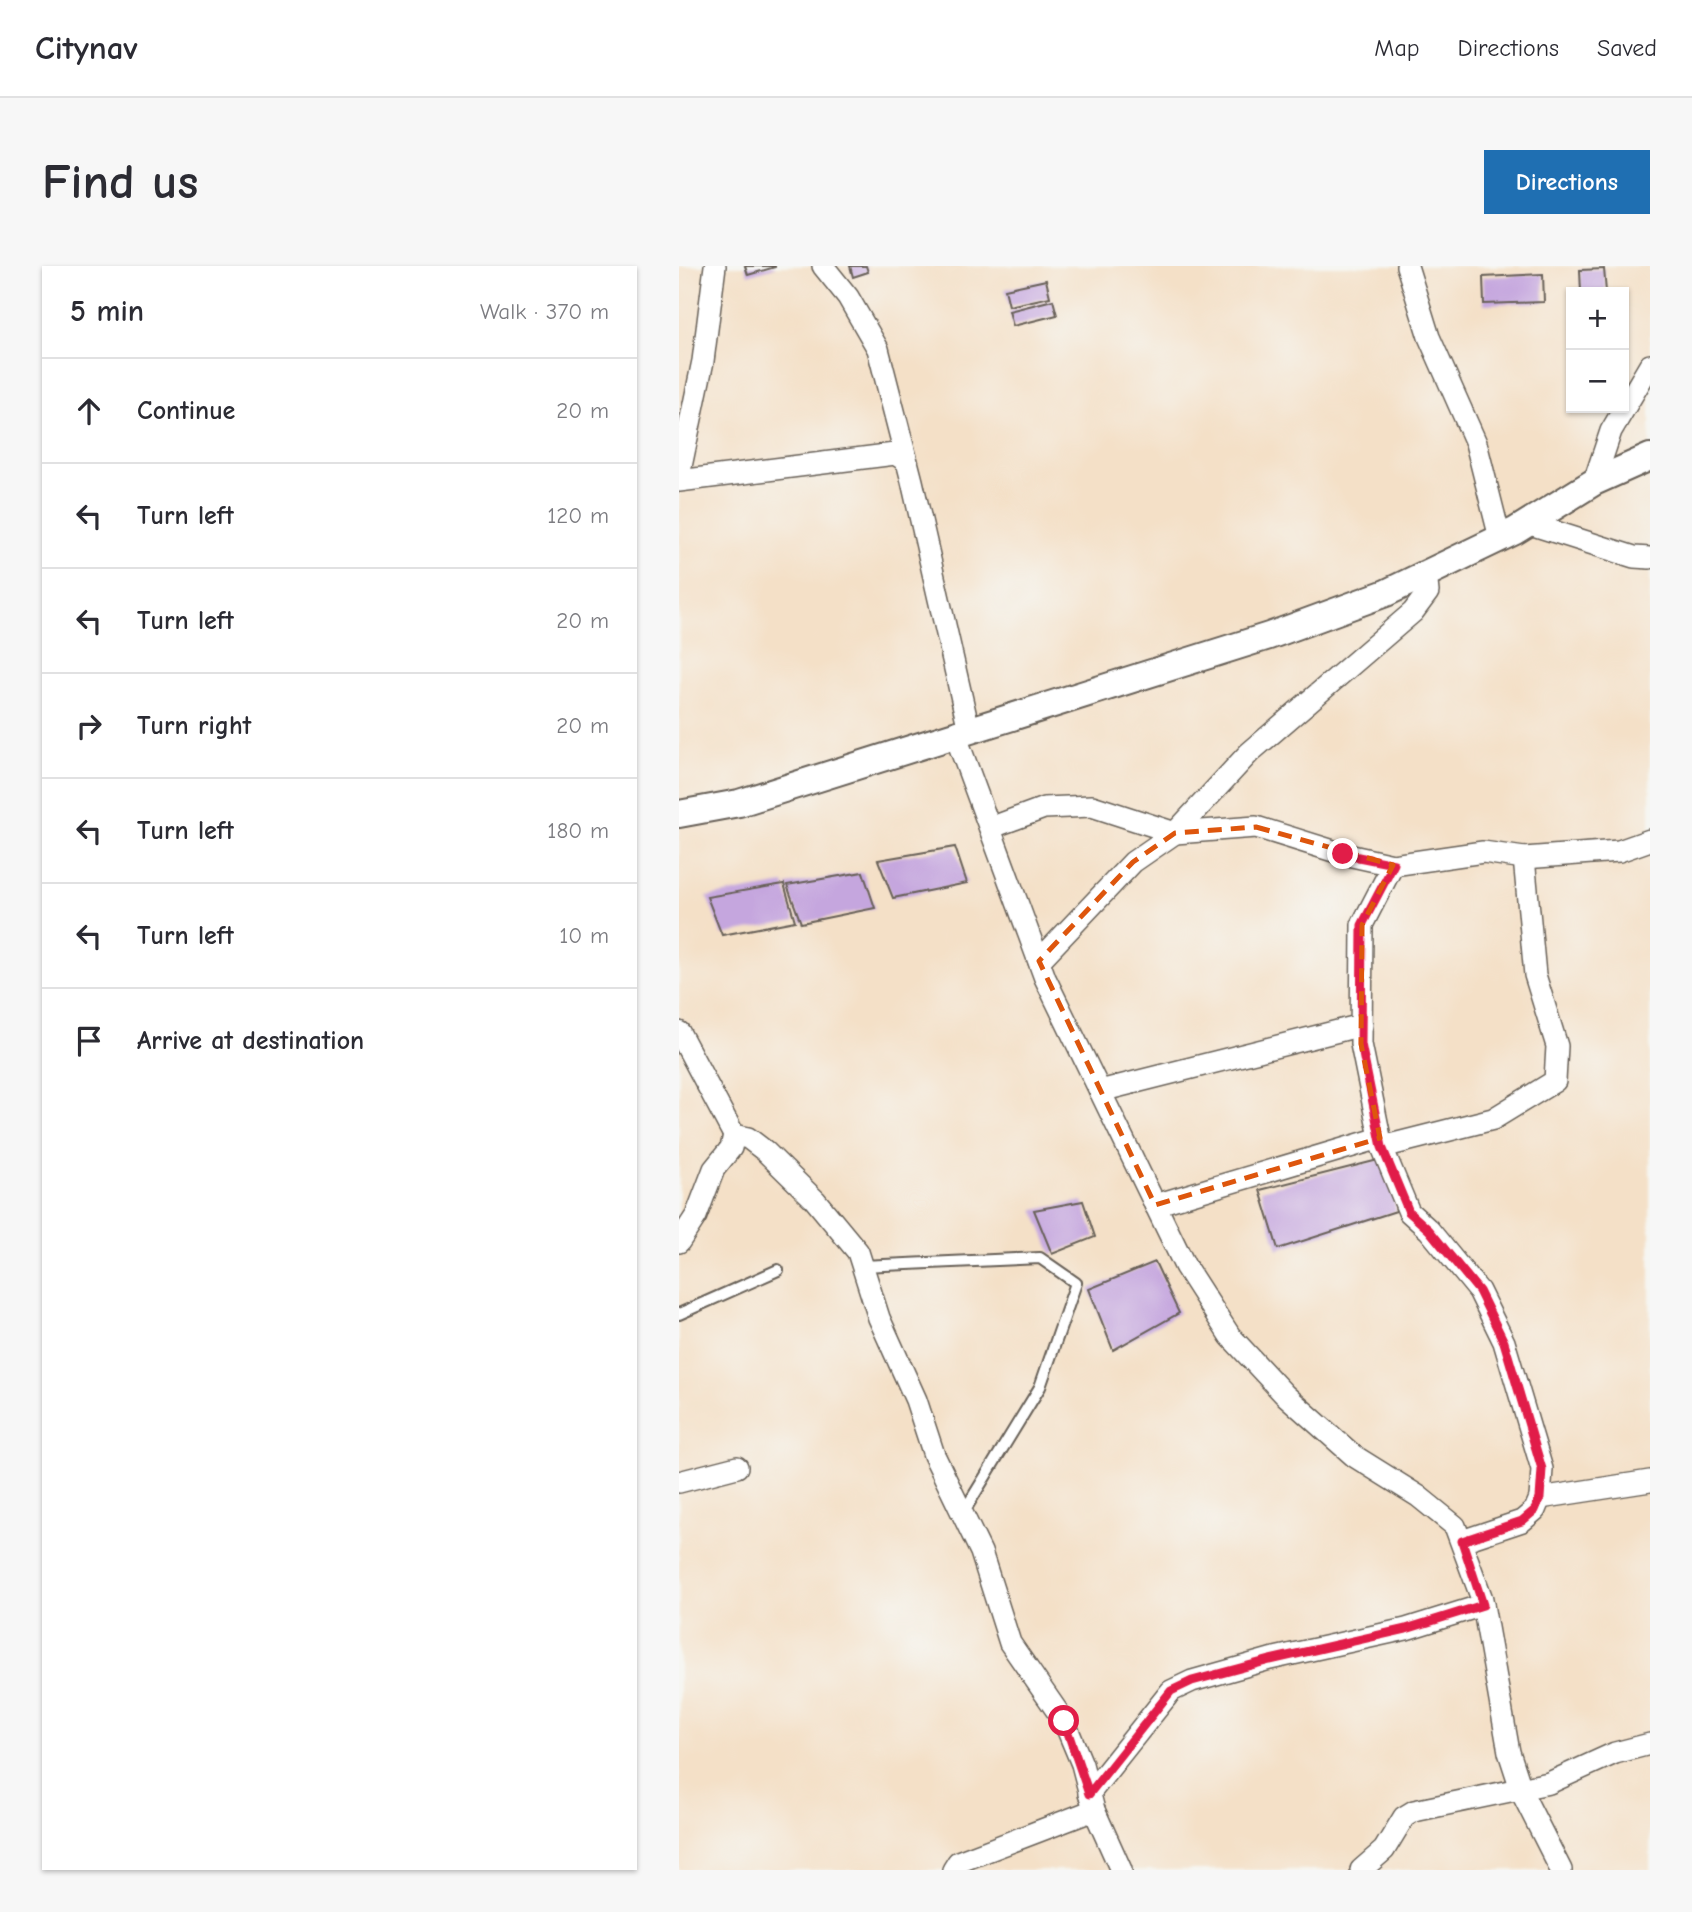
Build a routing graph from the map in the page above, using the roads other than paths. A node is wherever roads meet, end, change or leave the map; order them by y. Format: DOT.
graph roads {
  1 [pos="715,266"];
  2 [pos="823,266"];
  3 [pos="1407,266"];
  4 [pos="1650,365"];
  5 [pos="1650,457"];
  6 [pos="906,461"];
  7 [pos="680,471"];
  8 [pos="1594,482"];
  9 [pos="1527,523"];
  10 [pos="1500,538"];
  11 [pos="1650,558"];
  12 [pos="1426,573"];
  13 [pos="962,732"];
  14 [pos="679,814"];
  15 [pos="990,828"];
  16 [pos="1175,833"];
  17 [pos="1650,840"];
  18 [pos="1524,858"];
  19 [pos="1394,864"];
  20 [pos="1039,961"];
  21 [pos="1362,1024"];
  22 [pos="679,1032"];
  23 [pos="1100,1091"];
  24 [pos="734,1135"];
  25 [pos="1381,1142"];
  26 [pos="1155,1205"];
  27 [pos="679,1242"];
  28 [pos="862,1266"];
  29 [pos="778,1270"];
  30 [pos="679,1314"];
  31 [pos="737,1467"];
  32 [pos="1650,1481"];
  33 [pos="679,1482"];
  34 [pos="1540,1498"];
  35 [pos="963,1513"];
  36 [pos="1462,1541"];
  37 [pos="1483,1605"];
  38 [pos="1650,1744"];
  39 [pos="1521,1788"];
  40 [pos="1091,1802"];
  41 [pos="953,1870"];
  42 [pos="1121,1870"];
  43 [pos="1361,1870"];
  44 [pos="1561,1870"];
  1 -- 7 [label="street"];
  2 -- 6 [label="street"];
  3 -- 10 [label="street"];
  4 -- 8 [label="street"];
  5 -- 8 [label="street"];
  6 -- 7 [label="street"];
  6 -- 13 [label="street"];
  8 -- 9 [label="street"];
  9 -- 10 [label="street"];
  9 -- 11 [label="street"];
  10 -- 12 [label="street"];
  12 -- 13 [label="street"];
  12 -- 16 [label="street"];
  13 -- 14 [label="street"];
  13 -- 15 [label="street"];
  15 -- 16 [label="street"];
  15 -- 20 [label="street"];
  16 -- 19 [label="street"];
  16 -- 20 [label="street"];
  17 -- 18 [label="street"];
  18 -- 19 [label="street"];
  18 -- 25 [label="street"];
  19 -- 21 [label="street"];
  20 -- 23 [label="street"];
  21 -- 23 [label="street"];
  21 -- 25 [label="street"];
  22 -- 24 [label="street"];
  23 -- 26 [label="street"];
  24 -- 27 [label="street"];
  24 -- 28 [label="street"];
  25 -- 26 [label="street"];
  25 -- 34 [label="street"];
  26 -- 36 [label="street"];
  28 -- 35 [label="street"];
  28 -- 35 [label="lane"];
  29 -- 30 [label="lane"];
  31 -- 33 [label="street"];
  32 -- 34 [label="street"];
  34 -- 36 [label="street"];
  35 -- 40 [label="street"];
  36 -- 37 [label="street"];
  37 -- 39 [label="street"];
  37 -- 40 [label="street"];
  38 -- 39 [label="street"];
  39 -- 43 [label="street"];
  39 -- 44 [label="street"];
  40 -- 41 [label="street"];
  40 -- 42 [label="street"];
}
